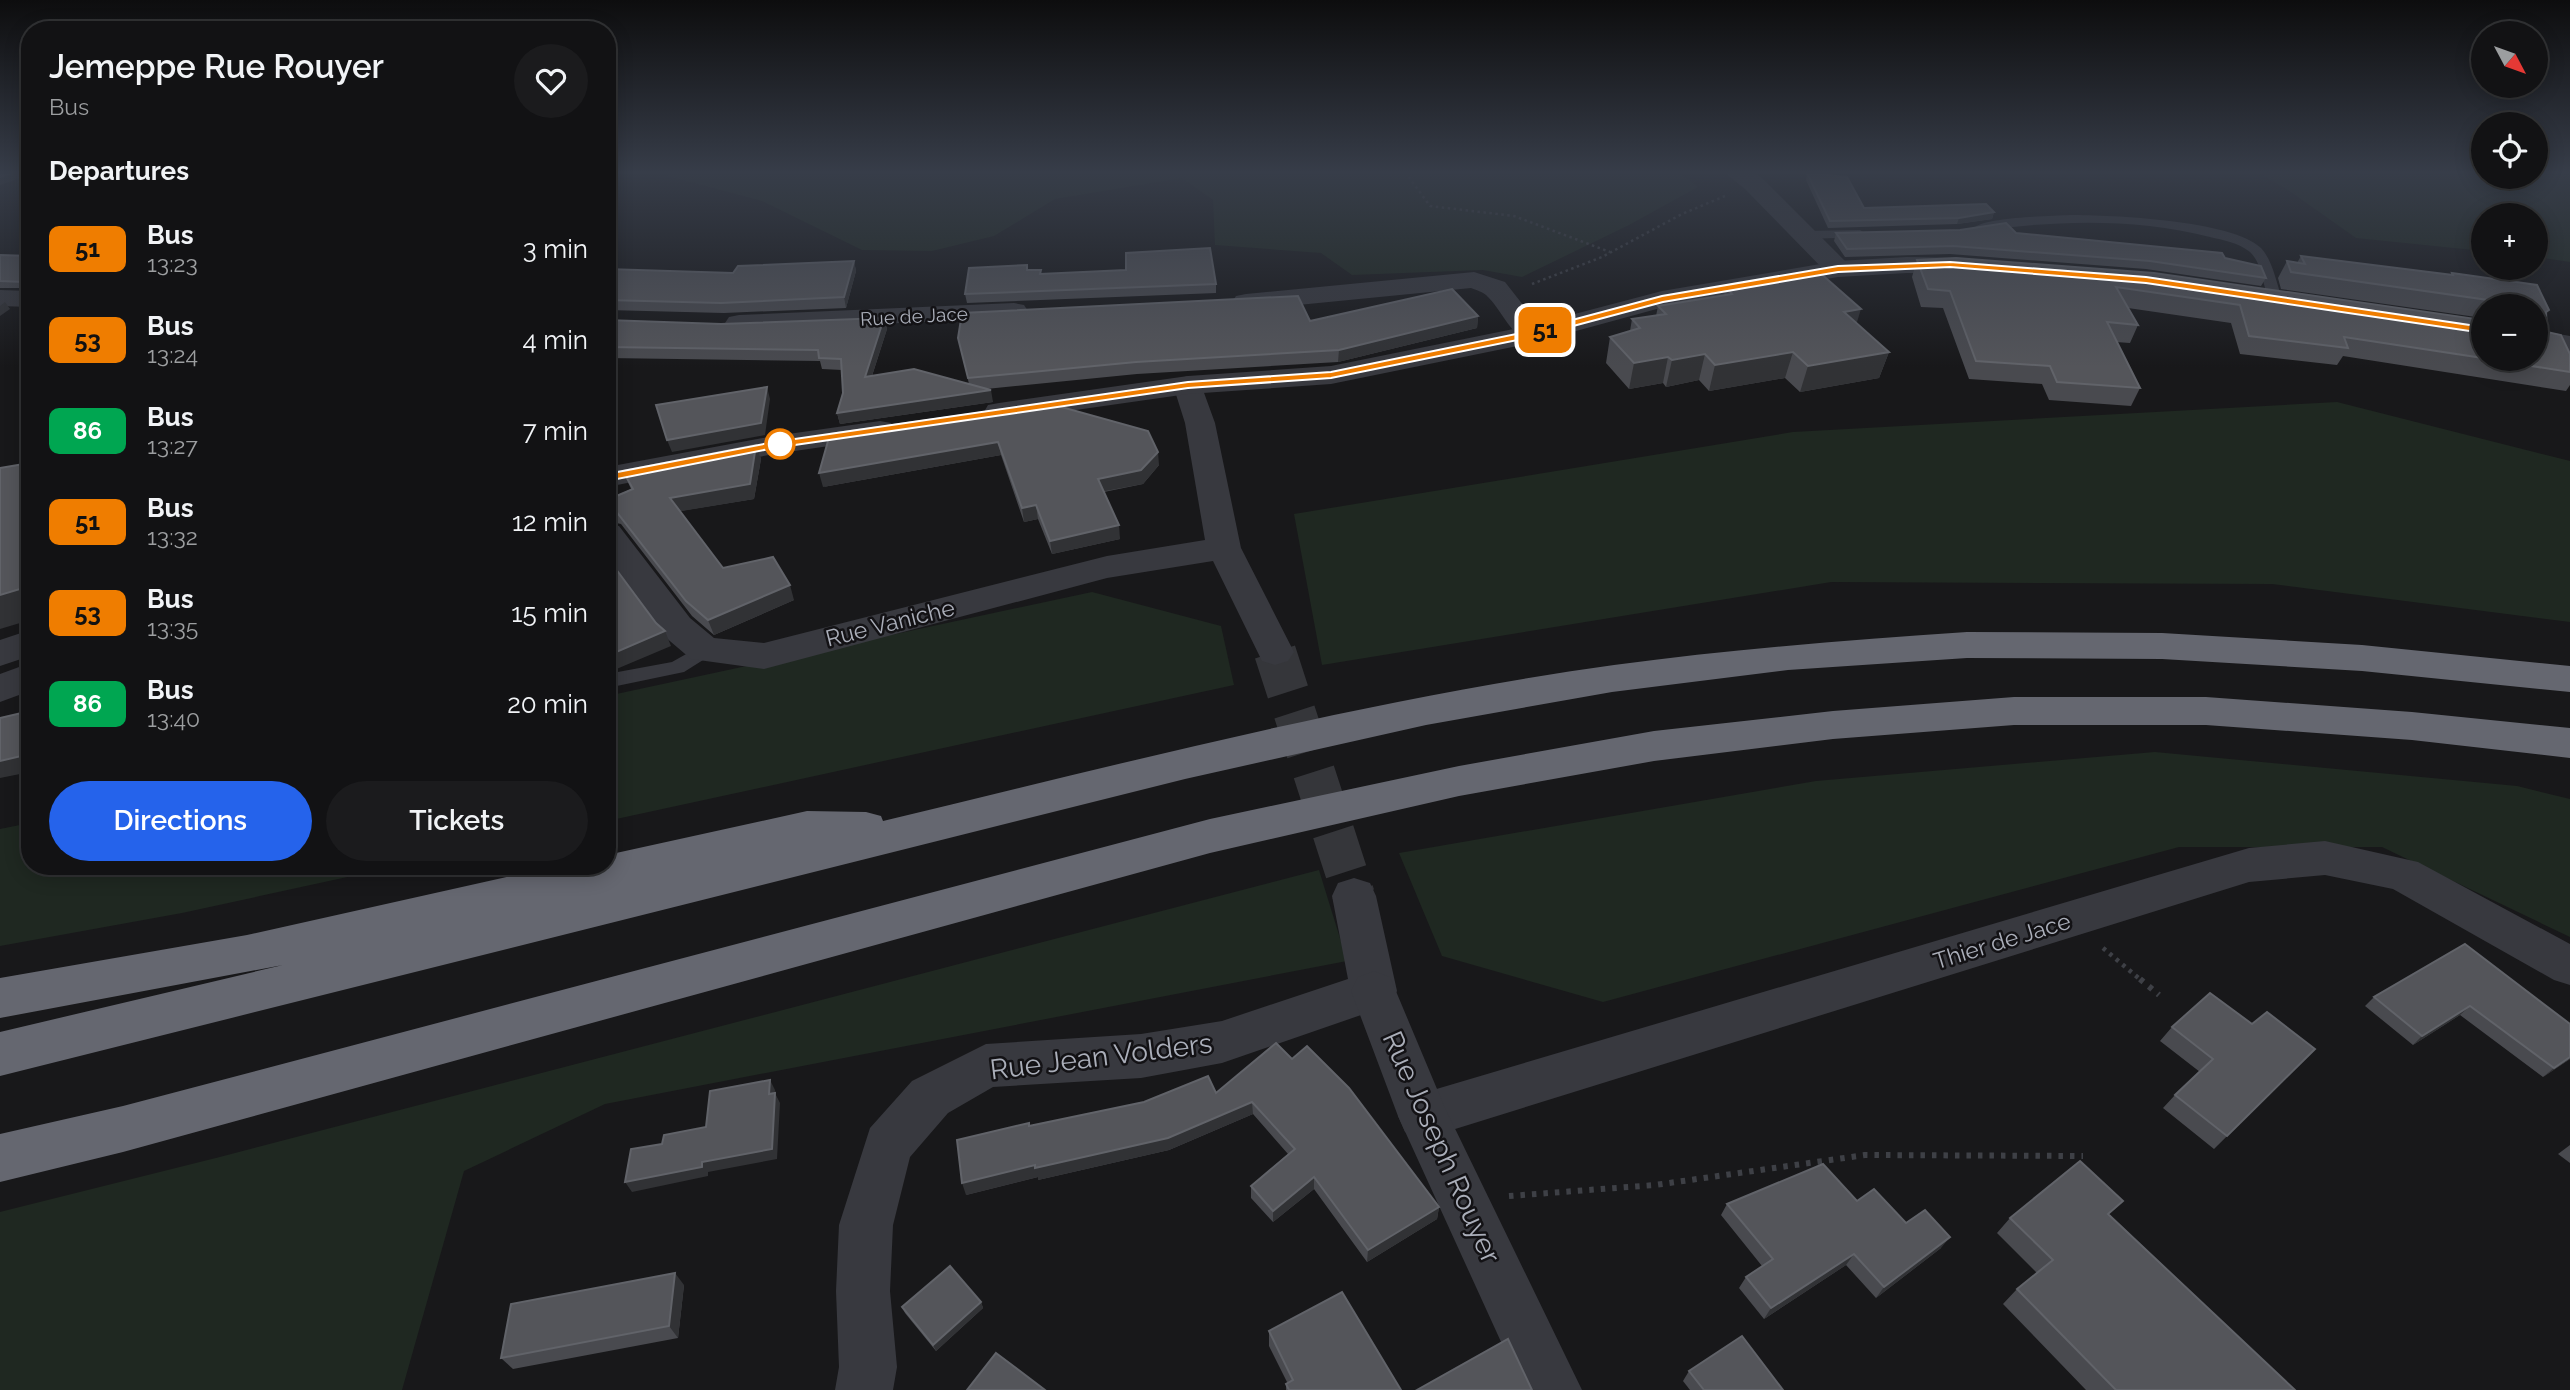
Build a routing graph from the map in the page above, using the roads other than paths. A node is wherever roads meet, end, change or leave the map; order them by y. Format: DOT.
graph roads {
  1 [pos="1807,237"];
  2 [pos="2223,237"];
  3 [pos="1998,267"];
  4 [pos="1838,269"];
  5 [pos="0,298"];
  6 [pos="2275,298"];
  7 [pos="21,299"];
  8 [pos="1217,303"];
  9 [pos="1038,310"];
  10 [pos="711,324"];
  11 [pos="1532,334"];
  12 [pos="2548,341"];
  13 [pos="2570,345"];
  14 [pos="1188,385"];
  15 [pos="968,417"];
  16 [pos="913,425"];
  17 [pos="616,475"];
  18 [pos="616,546"];
  19 [pos="1224,548"];
  20 [pos="21,646"];
  21 [pos="704,650"];
  22 [pos="1275,652"];
  23 [pos="0,653"];
  24 [pos="616,679"];
  25 [pos="2570,679"];
  26 [pos="21,680"];
  27 [pos="0,690"];
  28 [pos="2570,743"];
  29 [pos="914,828"];
  30 [pos="616,870"];
  31 [pos="595,875"];
  32 [pos="1354,897"];
  33 [pos="2570,965"];
  34 [pos="1374,991"];
  35 [pos="0,998"];
  36 [pos="0,1054"];
  37 [pos="1423,1116"];
  38 [pos="0,1158"];
  39 [pos="864,1390"];
  40 [pos="1553,1390"];
  1 -- 4 [label="street"];
  2 -- 6 [label="lane"];
  3 -- 4 [label="street"];
  4 -- 11 [label="street"];
  5 -- 7 [label="street"];
  8 -- 11 [label="street"];
  9 -- 10 [label="street, Rue de Jace"];
  11 -- 14 [label="street"];
  12 -- 13 [label="street"];
  14 -- 15 [label="street"];
  14 -- 19 [label="street"];
  16 -- 17 [label="street"];
  18 -- 21 [label="street"];
  19 -- 21 [label="street, Rue Vaniche"];
  19 -- 22 [label="street"];
  20 -- 23 [label="street"];
  21 -- 24 [label="lane"];
  25 -- 29 [label="highway"];
  26 -- 27 [label="street"];
  28 -- 38 [label="highway"];
  29 -- 30 [label="highway"];
  29 -- 36 [label="highway"];
  31 -- 35 [label="highway"];
  32 -- 34 [label="street, Rue Joseph Rouyer"];
  33 -- 37 [label="street, Thier de Jace"];
  34 -- 37 [label="street, Rue Joseph Rouyer"];
  34 -- 39 [label="street, Rue Jean Volders"];
  37 -- 40 [label="street, Rue Joseph Rouyer"];
}
